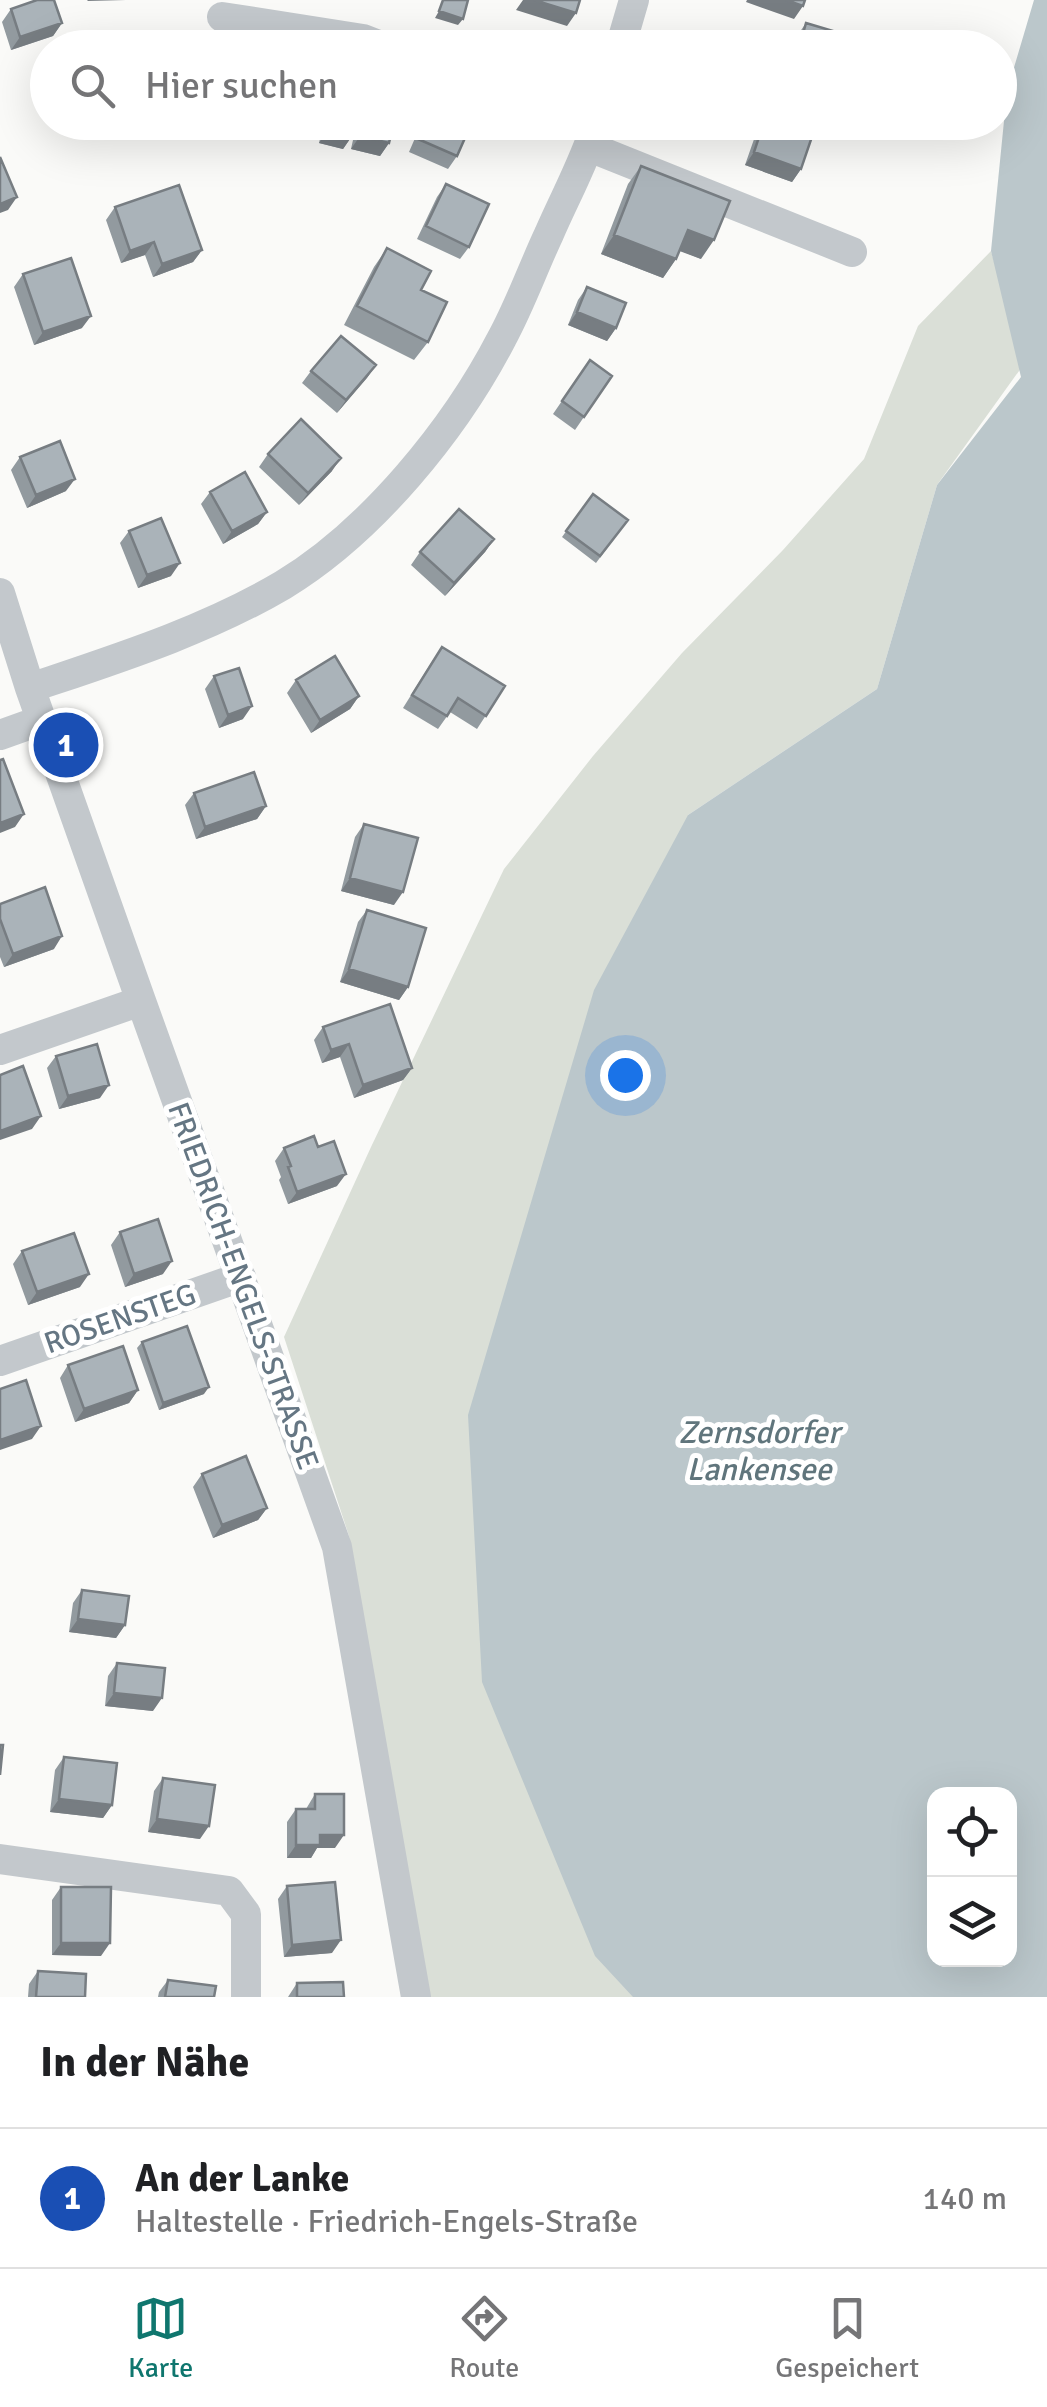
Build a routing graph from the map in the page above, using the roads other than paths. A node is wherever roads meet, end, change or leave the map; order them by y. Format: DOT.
graph roads {
  1 [pos="634,0"];
  2 [pos="222,17"];
  3 [pos="309,30"];
  4 [pos="625,30"];
  5 [pos="584,140"];
  6 [pos="594,140"];
  7 [pos="852,252"];
  8 [pos="0,593"];
  9 [pos="30,688"];
  10 [pos="42,720"];
  11 [pos="0,734"];
  12 [pos="140,1001"];
  13 [pos="0,1050"];
  14 [pos="240,1277"];
  15 [pos="0,1361"];
  16 [pos="0,1859"];
  17 [pos="246,1997"];
  18 [pos="416,1997"];
  1 -- 4 [label="street"];
  2 -- 3 [label="street"];
  5 -- 9 [label="street"];
  6 -- 7 [label="street"];
  8 -- 9 [label="street, FRIEDRICH-ENGELS-STRASSE"];
  9 -- 10 [label="street, FRIEDRICH-ENGELS-STRASSE"];
  10 -- 11 [label="street"];
  10 -- 12 [label="street, FRIEDRICH-ENGELS-STRASSE"];
  12 -- 13 [label="street"];
  12 -- 14 [label="street, FRIEDRICH-ENGELS-STRASSE"];
  14 -- 15 [label="street, ROSENSTEG"];
  14 -- 18 [label="street, FRIEDRICH-ENGELS-STRASSE"];
  16 -- 17 [label="street"];
}
